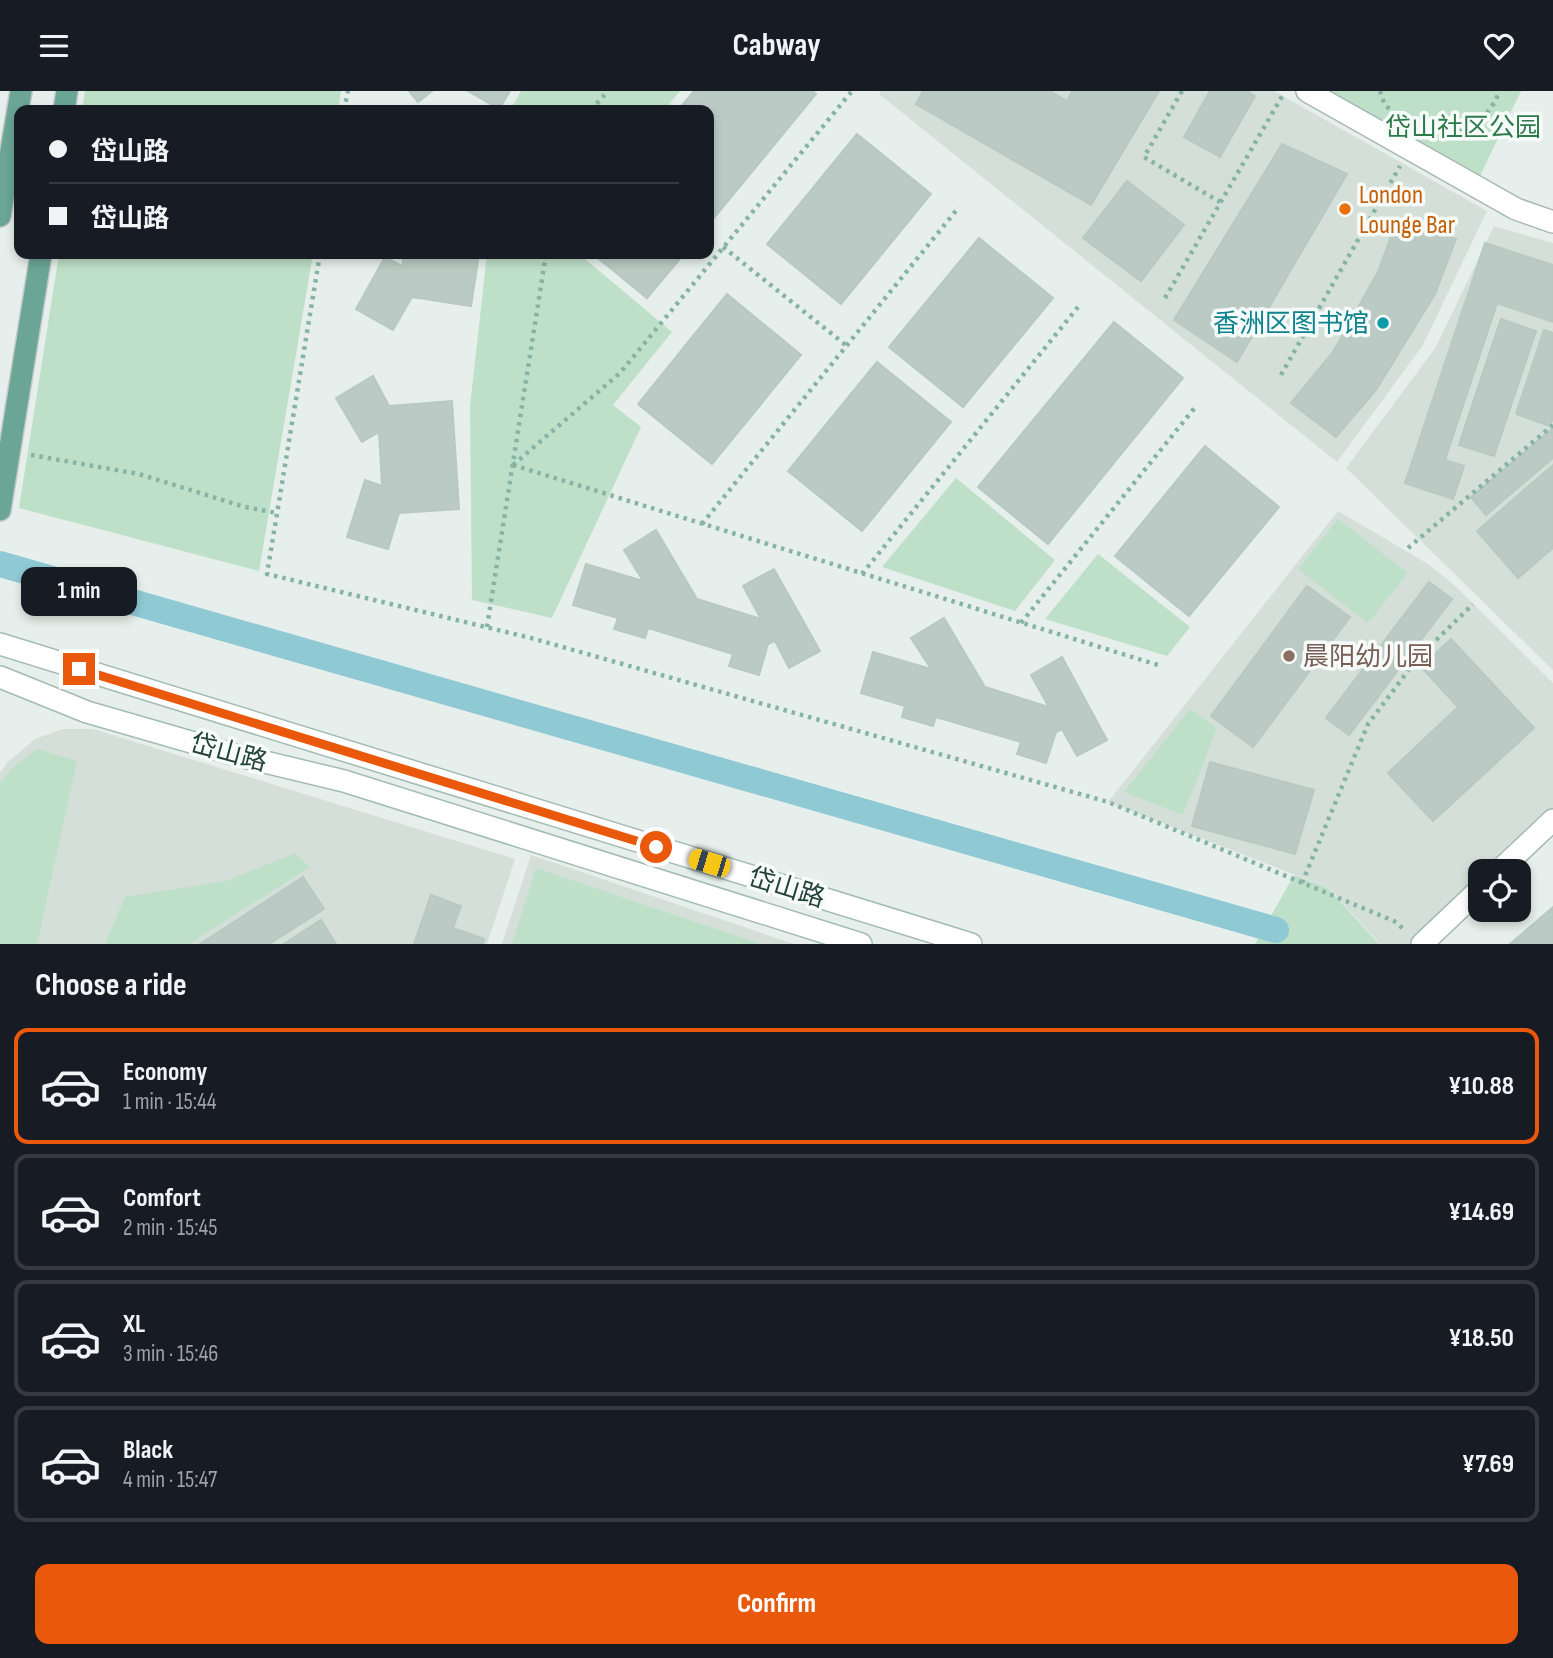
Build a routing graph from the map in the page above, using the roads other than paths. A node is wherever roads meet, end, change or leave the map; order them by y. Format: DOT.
graph roads {
  1 [pos="1307,91"];
  2 [pos="14,133"];
  3 [pos="0,216"];
  4 [pos="1553,222"];
  5 [pos="40,259"];
  6 [pos="0,510"];
  7 [pos="0,644"];
  8 [pos="0,677"];
  9 [pos="1553,820"];
  10 [pos="1512,859"];
  11 [pos="1468,899"];
  12 [pos="1417,940"];
  13 [pos="861,944"];
  14 [pos="971,944"];
  1 -- 4 [label="street"];
  2 -- 3 [label="main road"];
  5 -- 6 [label="main road"];
  7 -- 14 [label="street, 岱山路"];
  8 -- 13 [label="street, 岱山路"];
  9 -- 10 [label="street"];
  11 -- 12 [label="street"];
}
